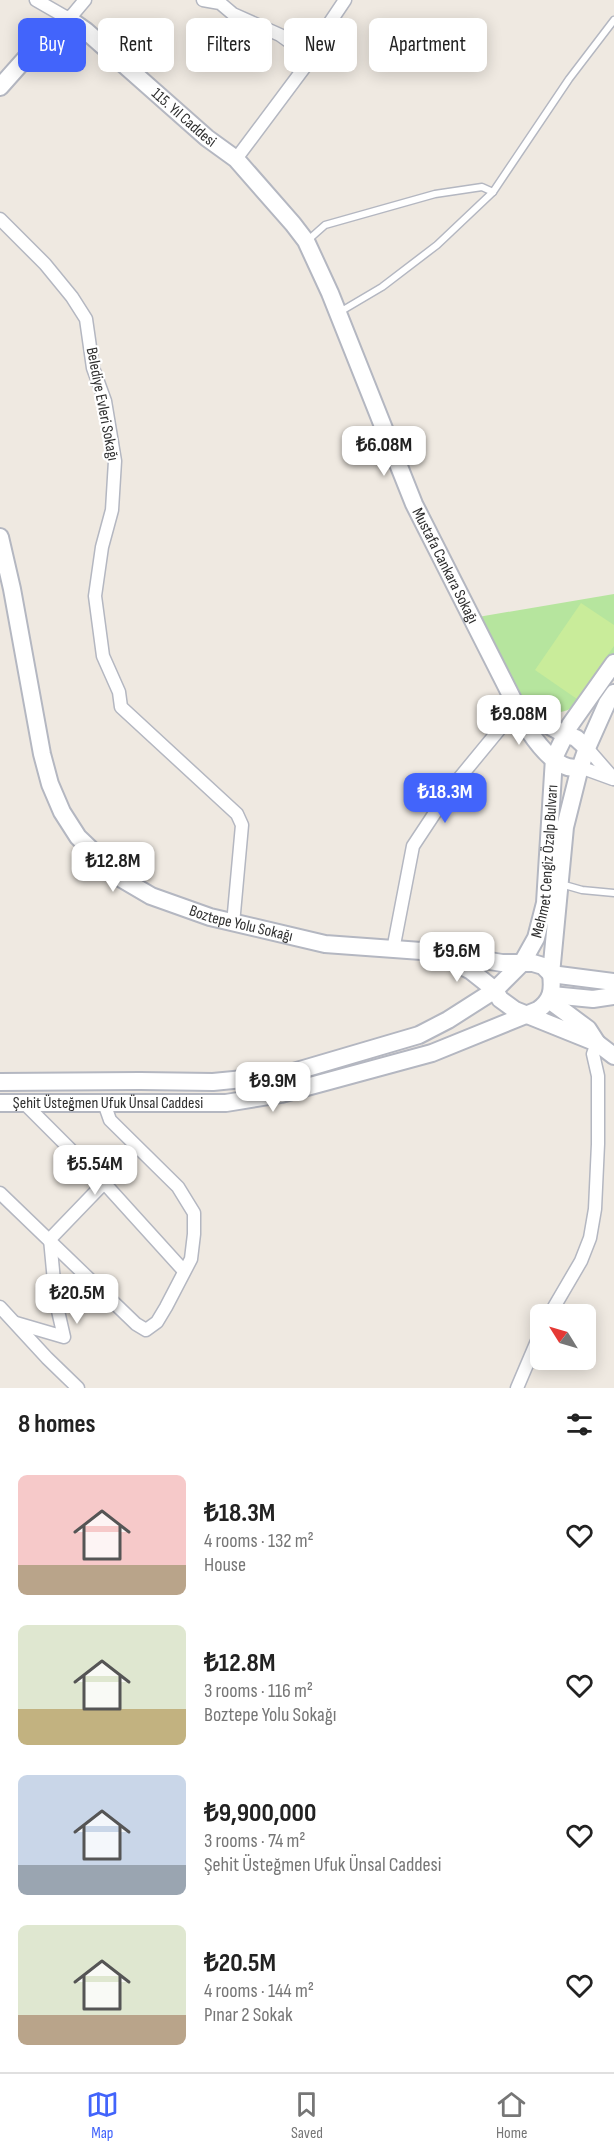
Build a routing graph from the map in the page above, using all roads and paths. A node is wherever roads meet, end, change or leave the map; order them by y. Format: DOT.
graph roads {
  1 [pos="36,0"];
  2 [pos="85,0"];
  3 [pos="203,0"];
  4 [pos="345,0"];
  5 [pos="221,2"];
  6 [pos="67,18"];
  7 [pos="70,18"];
  8 [pos="333,18"];
  9 [pos="614,20"];
  10 [pos="86,31"];
  11 [pos="284,38"];
  12 [pos="18,67"];
  13 [pos="301,72"];
  14 [pos="0,87"];
  15 [pos="236,159"];
  16 [pos="494,192"];
  17 [pos="0,219"];
  18 [pos="293,224"];
  19 [pos="306,241"];
  20 [pos="338,313"];
  21 [pos="0,537"];
  22 [pos="0,566"];
  23 [pos="6,590"];
  24 [pos="614,663"];
  25 [pos="614,693"];
  26 [pos="517,708"];
  27 [pos="577,713"];
  28 [pos="538,718"];
  29 [pos="564,734"];
  30 [pos="587,748"];
  31 [pos="554,758"];
  32 [pos="580,767"];
  33 [pos="614,779"];
  34 [pos="560,884"];
  35 [pos="614,892"];
  36 [pos="233,924"];
  37 [pos="393,950"];
  38 [pos="435,952"];
  39 [pos="522,963"];
  40 [pos="551,974"];
  41 [pos="614,982"];
  42 [pos="495,990"];
  43 [pos="614,996"];
  44 [pos="550,998"];
  45 [pos="526,1016"];
  46 [pos="597,1043"];
  47 [pos="614,1056"];
  48 [pos="0,1083"];
  49 [pos="0,1103"];
  50 [pos="24,1103"];
  51 [pos="104,1103"];
  52 [pos="104,1183"];
  53 [pos="0,1193"];
  54 [pos="50,1239"];
  55 [pos="184,1272"];
  56 [pos="556,1304"];
  57 [pos="0,1307"];
  58 [pos="16,1323"];
  59 [pos="530,1357"];
  60 [pos="78,1388"];
  61 [pos="517,1388"];
  1 -- 6 [label="street, 115. Yıl Caddesi"];
  2 -- 7 [label="street"];
  3 -- 5 [label="street"];
  4 -- 8 [label="street"];
  5 -- 11 [label="street"];
  9 -- 16 [label="lane"];
  10 -- 15 [label="street, 115. Yıl Caddesi"];
  12 -- 14 [label="street"];
  13 -- 15 [label="street"];
  15 -- 18 [label="street, 115. Yıl Caddesi"];
  16 -- 19 [label="lane"];
  16 -- 20 [label="lane"];
  17 -- 36 [label="street, Belediye Evleri Sokağı"];
  18 -- 19 [label="street, Mustafa Cankara Sokağı"];
  19 -- 20 [label="street, Mustafa Cankara Sokağı"];
  20 -- 26 [label="street, Mustafa Cankara Sokağı"];
  21 -- 23 [label="street"];
  22 -- 23 [label="street"];
  23 -- 36 [label="street, Boztepe Yolu Sokağı"];
  24 -- 27 [label="street, Mehmet Cengiz Özalp Bulvarı"];
  25 -- 30 [label="street, Mehmet Cengiz Özalp Bulvarı"];
  26 -- 28 [label="street"];
  26 -- 31 [label="street, Mustafa Cankara Sokağı"];
  26 -- 37 [label="street"];
  27 -- 28 [label="street"];
  27 -- 29 [label="street, Mehmet Cengiz Özalp Bulvarı"];
  28 -- 29 [label="street"];
  29 -- 30 [label="street"];
  29 -- 31 [label="street, Mehmet Cengiz Özalp Bulvarı"];
  30 -- 32 [label="street, Mehmet Cengiz Özalp Bulvarı"];
  30 -- 33 [label="street"];
  31 -- 32 [label="street"];
  31 -- 39 [label="street, Mehmet Cengiz Özalp Bulvarı"];
  32 -- 33 [label="street"];
  32 -- 34 [label="street, Mehmet Cengiz Özalp Bulvarı"];
  34 -- 35 [label="lane"];
  34 -- 40 [label="street, Mehmet Cengiz Özalp Bulvarı"];
  36 -- 37 [label="street, Boztepe Yolu Sokağı"];
  37 -- 38 [label="street, Boztepe Yolu Sokağı"];
  38 -- 39 [label="street, Boztepe Yolu Sokağı"];
  38 -- 42 [label="street"];
  39 -- 40 [label="street"];
  39 -- 42 [label="street, Mehmet Cengiz Özalp Bulvarı"];
  40 -- 41 [label="street"];
  40 -- 44 [label="street, Mehmet Cengiz Özalp Bulvarı"];
  42 -- 45 [label="street"];
  42 -- 48 [label="street, Şehit Üsteğmen Ufuk Ünsal Caddesi"];
  43 -- 44 [label="street"];
  44 -- 45 [label="street"];
  44 -- 46 [label="street"];
  45 -- 46 [label="street"];
  45 -- 51 [label="street, Şehit Üsteğmen Ufuk Ünsal Caddesi"];
  46 -- 47 [label="street"];
  46 -- 56 [label="street"];
  49 -- 50 [label="street, Şehit Üsteğmen Ufuk Ünsal Caddesi"];
  50 -- 51 [label="street, Şehit Üsteğmen Ufuk Ünsal Caddesi"];
  50 -- 52 [label="street"];
  51 -- 55 [label="street"];
  52 -- 54 [label="street"];
  52 -- 55 [label="street"];
  53 -- 54 [label="street"];
  54 -- 55 [label="street"];
  54 -- 58 [label="street"];
  57 -- 58 [label="street"];
  58 -- 60 [label="street"];
  59 -- 61 [label="street"];
}
